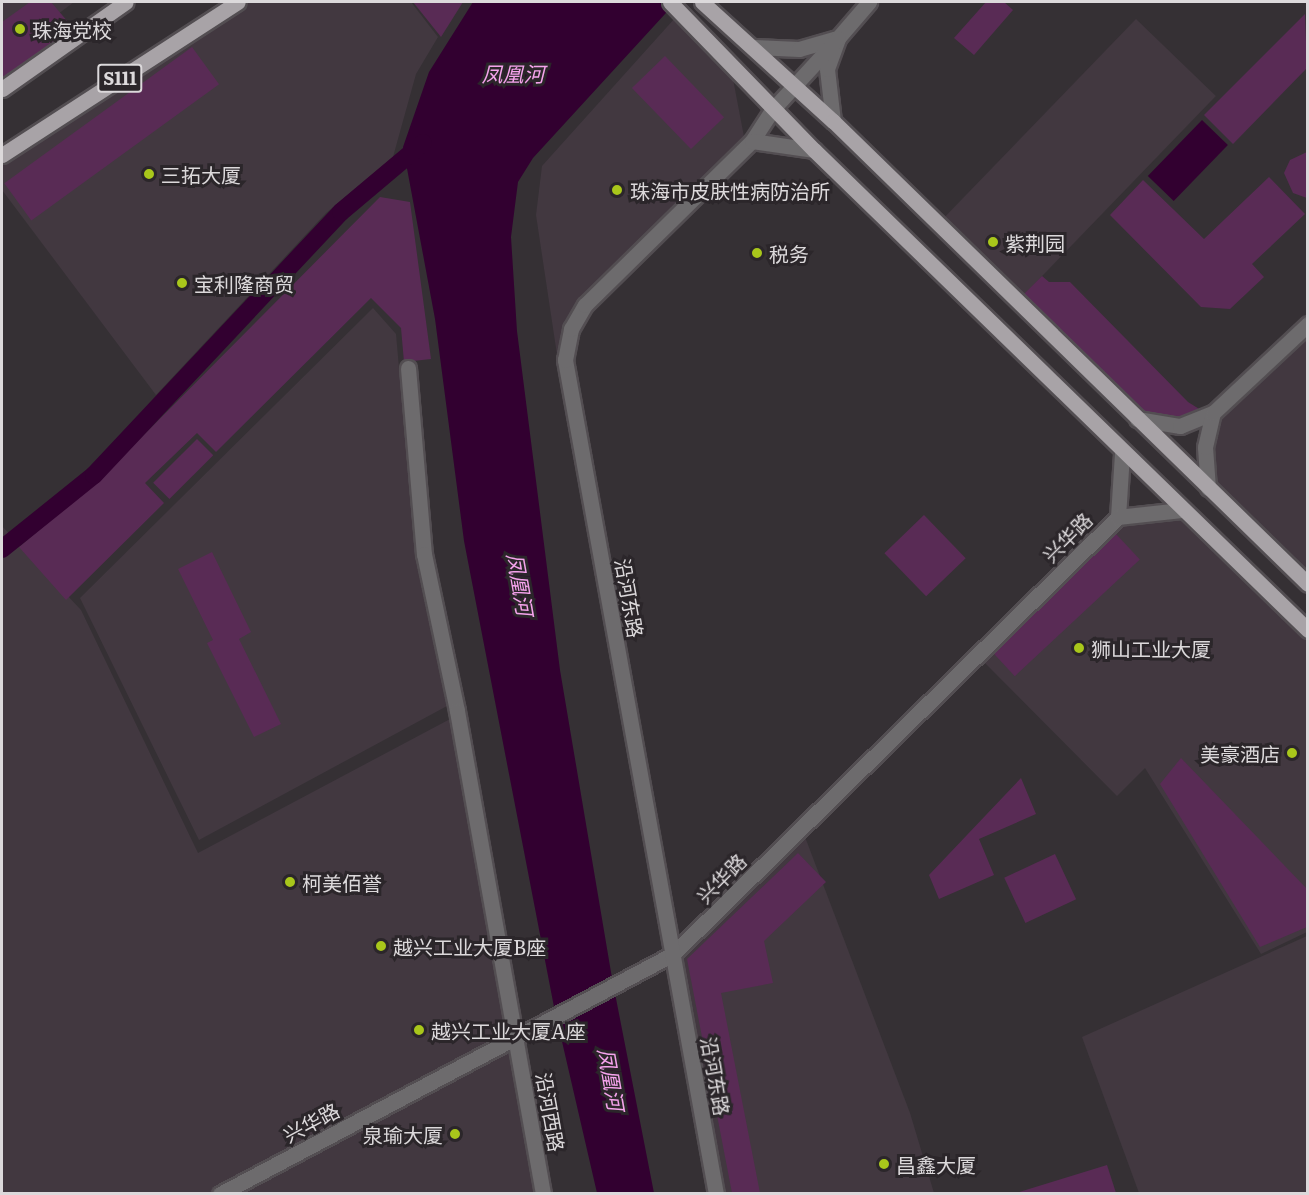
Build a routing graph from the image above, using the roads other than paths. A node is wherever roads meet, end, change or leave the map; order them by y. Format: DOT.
graph roads {
  1 [pos="126,2"];
  2 [pos="238,2"];
  3 [pos="702,2"];
  4 [pos="869,2"];
  5 [pos="675,6"];
  6 [pos="838,38"];
  7 [pos="754,47"];
  8 [pos="795,86"];
  9 [pos="2,89"];
  10 [pos="773,110"];
  11 [pos="833,121"];
  12 [pos="752,141"];
  13 [pos="814,150"];
  14 [pos="2,155"];
  15 [pos="1308,324"];
  16 [pos="408,368"];
  17 [pos="1213,413"];
  18 [pos="1137,419"];
  19 [pos="1122,453"];
  20 [pos="1208,488"];
  21 [pos="1181,510"];
  22 [pos="1118,517"];
  23 [pos="1308,584"];
  24 [pos="1308,630"];
  25 [pos="673,954"];
  26 [pos="517,1037"];
  27 [pos="220,1194"];
  28 [pos="543,1194"];
  29 [pos="716,1194"];
  1 -- 9 [label="main road"];
  2 -- 14 [label="main road, S111"];
  3 -- 7 [label="main road"];
  4 -- 6 [label="street"];
  5 -- 10 [label="main road"];
  6 -- 7 [label="street"];
  6 -- 8 [label="street, 沿河东路"];
  6 -- 11 [label="street"];
  7 -- 8 [label="main road"];
  8 -- 10 [label="street, 沿河东路"];
  8 -- 11 [label="main road"];
  10 -- 12 [label="street, 沿河东路"];
  10 -- 13 [label="main road"];
  11 -- 18 [label="main road"];
  12 -- 13 [label="street"];
  12 -- 25 [label="street, 沿河东路"];
  13 -- 19 [label="main road"];
  15 -- 17 [label="street"];
  16 -- 26 [label="street, 沿河西路"];
  17 -- 18 [label="street"];
  17 -- 20 [label="street"];
  18 -- 20 [label="main road"];
  19 -- 21 [label="main road"];
  19 -- 22 [label="street"];
  20 -- 23 [label="main road"];
  21 -- 22 [label="street, 兴华路"];
  21 -- 24 [label="main road"];
  22 -- 25 [label="street, 兴华路"];
  25 -- 26 [label="street, 兴华路"];
  25 -- 29 [label="street, 沿河东路"];
  26 -- 27 [label="street, 兴华路"];
  26 -- 28 [label="street, 沿河西路"];
}
